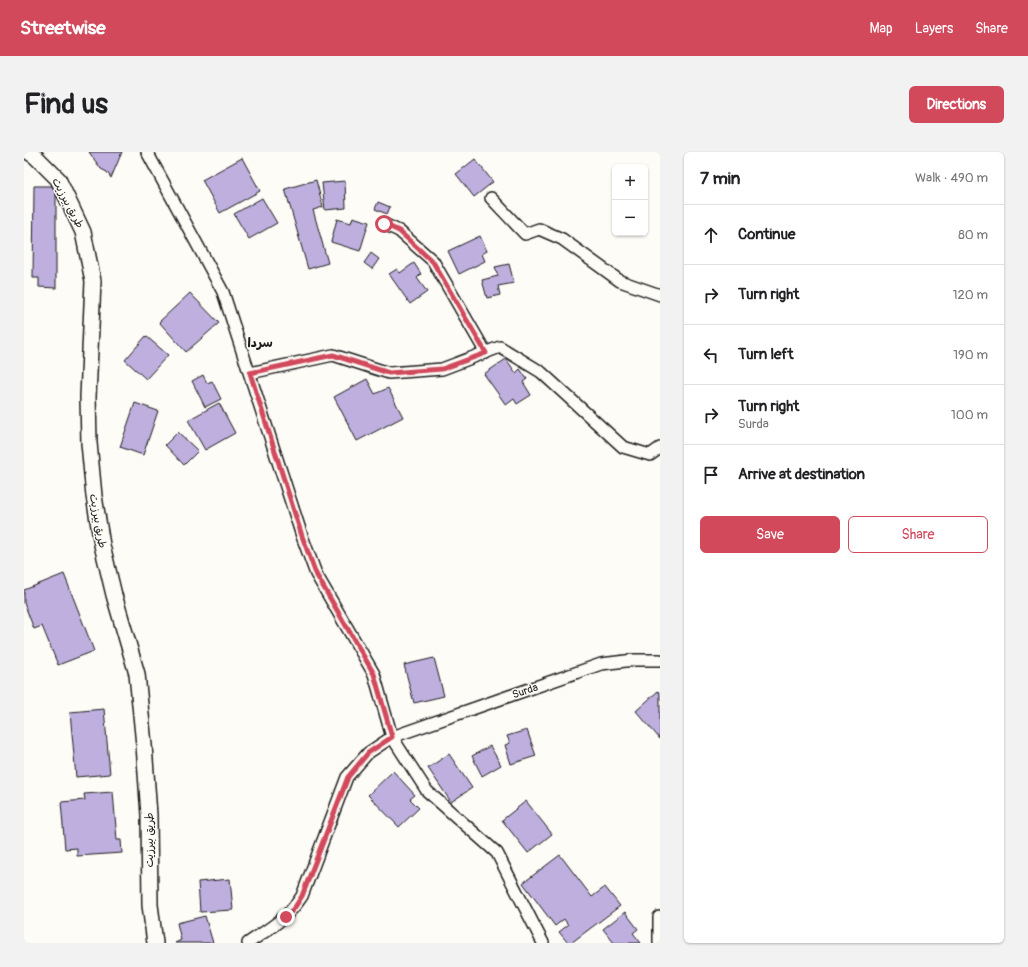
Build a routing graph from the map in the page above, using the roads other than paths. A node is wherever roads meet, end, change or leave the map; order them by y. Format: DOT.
graph roads {
  1 [pos="29,152"];
  2 [pos="148,152"];
  3 [pos="492,198"];
  4 [pos="384,224"];
  5 [pos="660,295"];
  6 [pos="486,353"];
  7 [pos="250,373"];
  8 [pos="660,448"];
  9 [pos="660,660"];
  10 [pos="392,737"];
  11 [pos="150,905"];
  12 [pos="660,917"];
  13 [pos="145,943"];
  14 [pos="155,943"];
  15 [pos="248,943"];
  16 [pos="543,943"];
  17 [pos="659,943"];
  1 -- 11 [label="main road, طريق بيرزيت"];
  2 -- 7 [label="street"];
  3 -- 5 [label="street"];
  4 -- 6 [label="street"];
  6 -- 7 [label="street"];
  6 -- 8 [label="street"];
  7 -- 10 [label="street"];
  9 -- 10 [label="street, Surda"];
  10 -- 15 [label="street, Surda"];
  10 -- 16 [label="street"];
  11 -- 13 [label="main road"];
  11 -- 14 [label="main road"];
  12 -- 17 [label="street"];
}
